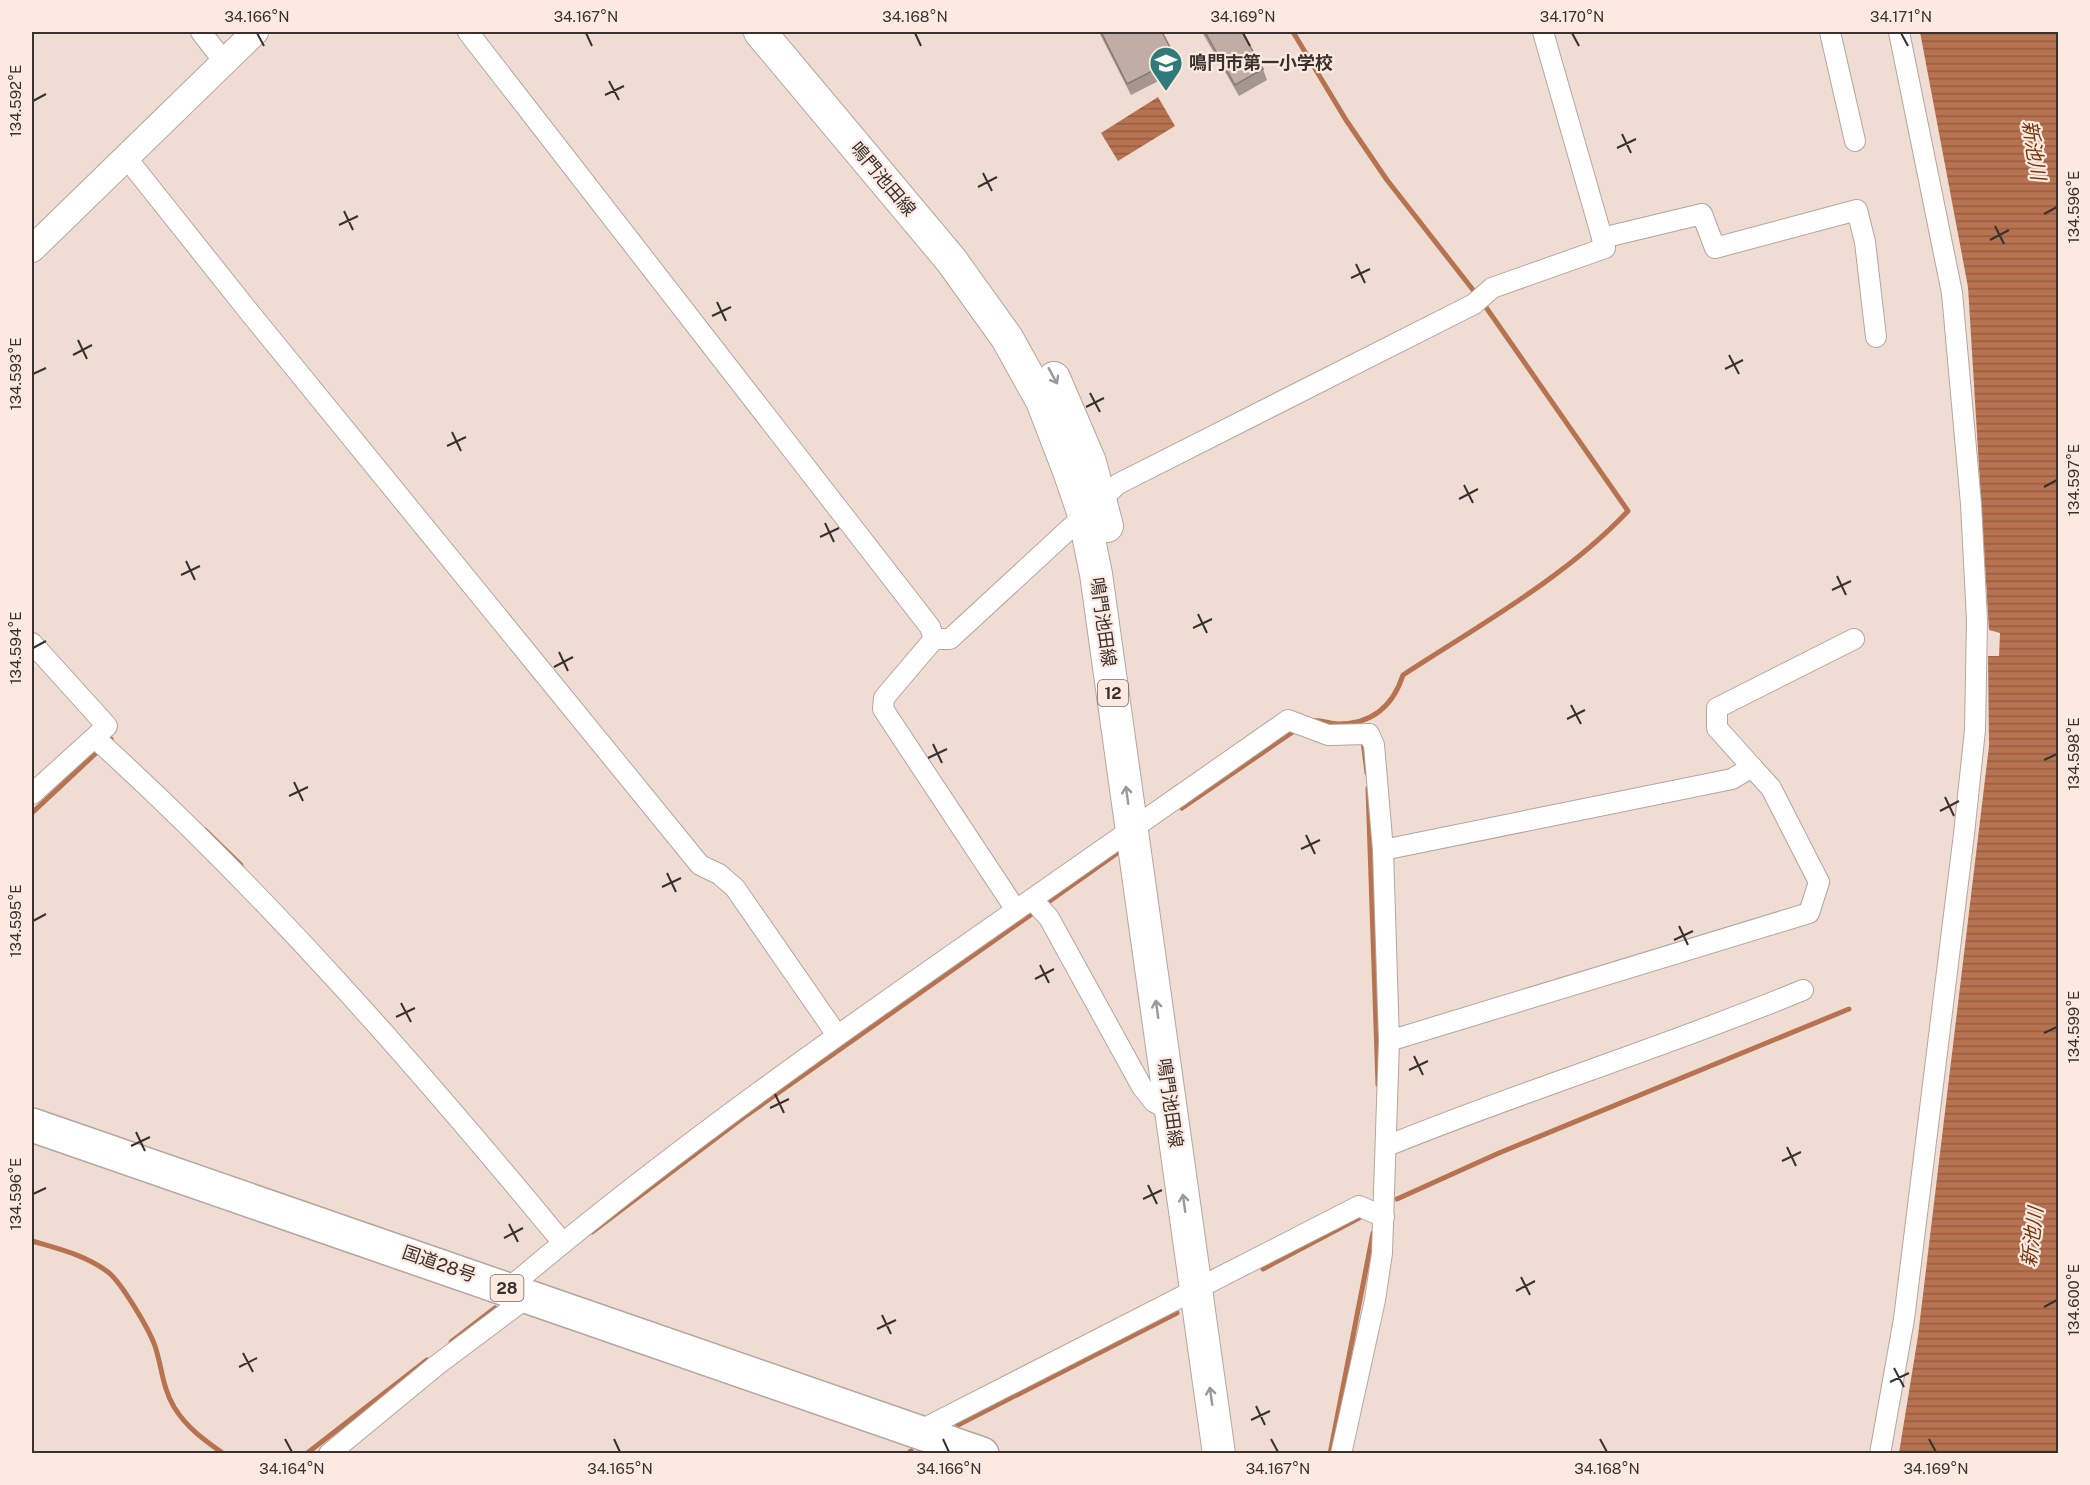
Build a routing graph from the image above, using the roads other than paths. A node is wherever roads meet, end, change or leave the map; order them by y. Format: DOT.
graph roads {
  1 [pos="201,32"];
  2 [pos="255,32"];
  3 [pos="468,32"];
  4 [pos="760,32"];
  5 [pos="787,32"];
  6 [pos="1543,32"];
  7 [pos="1830,32"];
  8 [pos="1899,32"];
  9 [pos="225,63"];
  10 [pos="1855,141"];
  11 [pos="125,156"];
  12 [pos="1602,238"];
  13 [pos="32,249"];
  14 [pos="1876,337"];
  15 [pos="1092,507"];
  16 [pos="934,639"];
  17 [pos="1854,639"];
  18 [pos="32,643"];
  19 [pos="101,739"];
  20 [pos="1752,767"];
  21 [pos="32,795"];
  22 [pos="1142,823"];
  23 [pos="1383,850"];
  24 [pos="1034,908"];
  25 [pos="1803,990"];
  26 [pos="837,1035"];
  27 [pos="1389,1041"];
  28 [pos="1171,1111"];
  29 [pos="32,1125"];
  30 [pos="1387,1146"];
  31 [pos="1384,1217"];
  32 [pos="568,1239"];
  33 [pos="1206,1284"];
  34 [pos="519,1292"];
  35 [pos="919,1431"];
  36 [pos="329,1454"];
  37 [pos="982,1454"];
  38 [pos="1219,1454"];
  39 [pos="1241,1454"];
  40 [pos="1341,1454"];
  41 [pos="1880,1454"];
  1 -- 9 [label="street"];
  2 -- 9 [label="street"];
  3 -- 16 [label="street"];
  4 -- 15 [label="main road, 鳴門池田線 / 12"];
  5 -- 15 [label="main road, 鳴門池田線 / 12, one-way"];
  6 -- 12 [label="street"];
  7 -- 10 [label="street"];
  8 -- 41 [label="street"];
  9 -- 11 [label="street"];
  11 -- 13 [label="street"];
  11 -- 26 [label="street"];
  12 -- 14 [label="street"];
  12 -- 15 [label="street"];
  15 -- 16 [label="street"];
  15 -- 22 [label="main road, 鳴門池田線 / 12"];
  16 -- 24 [label="street"];
  17 -- 20 [label="street"];
  18 -- 19 [label="street"];
  19 -- 21 [label="street"];
  19 -- 32 [label="street"];
  20 -- 23 [label="street"];
  20 -- 27 [label="street"];
  22 -- 23 [label="street"];
  22 -- 24 [label="street"];
  28 -- 22 [label="main road, 鳴門池田線 / 12, one-way"];
  22 -- 33 [label="main road, 鳴門池田線 / 12"];
  23 -- 27 [label="street"];
  24 -- 26 [label="street"];
  24 -- 28 [label="street"];
  25 -- 30 [label="street"];
  26 -- 32 [label="street"];
  27 -- 30 [label="street"];
  33 -- 28 [label="main road, 鳴門池田線 / 12, one-way"];
  29 -- 34 [label="highway, 国道28号 / 28"];
  30 -- 31 [label="street"];
  31 -- 33 [label="street"];
  31 -- 40 [label="street"];
  32 -- 34 [label="street"];
  33 -- 35 [label="street"];
  38 -- 33 [label="main road, 鳴門池田線 / 12, one-way"];
  33 -- 39 [label="main road, 鳴門池田線 / 12"];
  34 -- 35 [label="highway, 国道28号 / 28"];
  34 -- 36 [label="street"];
  35 -- 37 [label="highway, 国道28号 / 28"];
}
